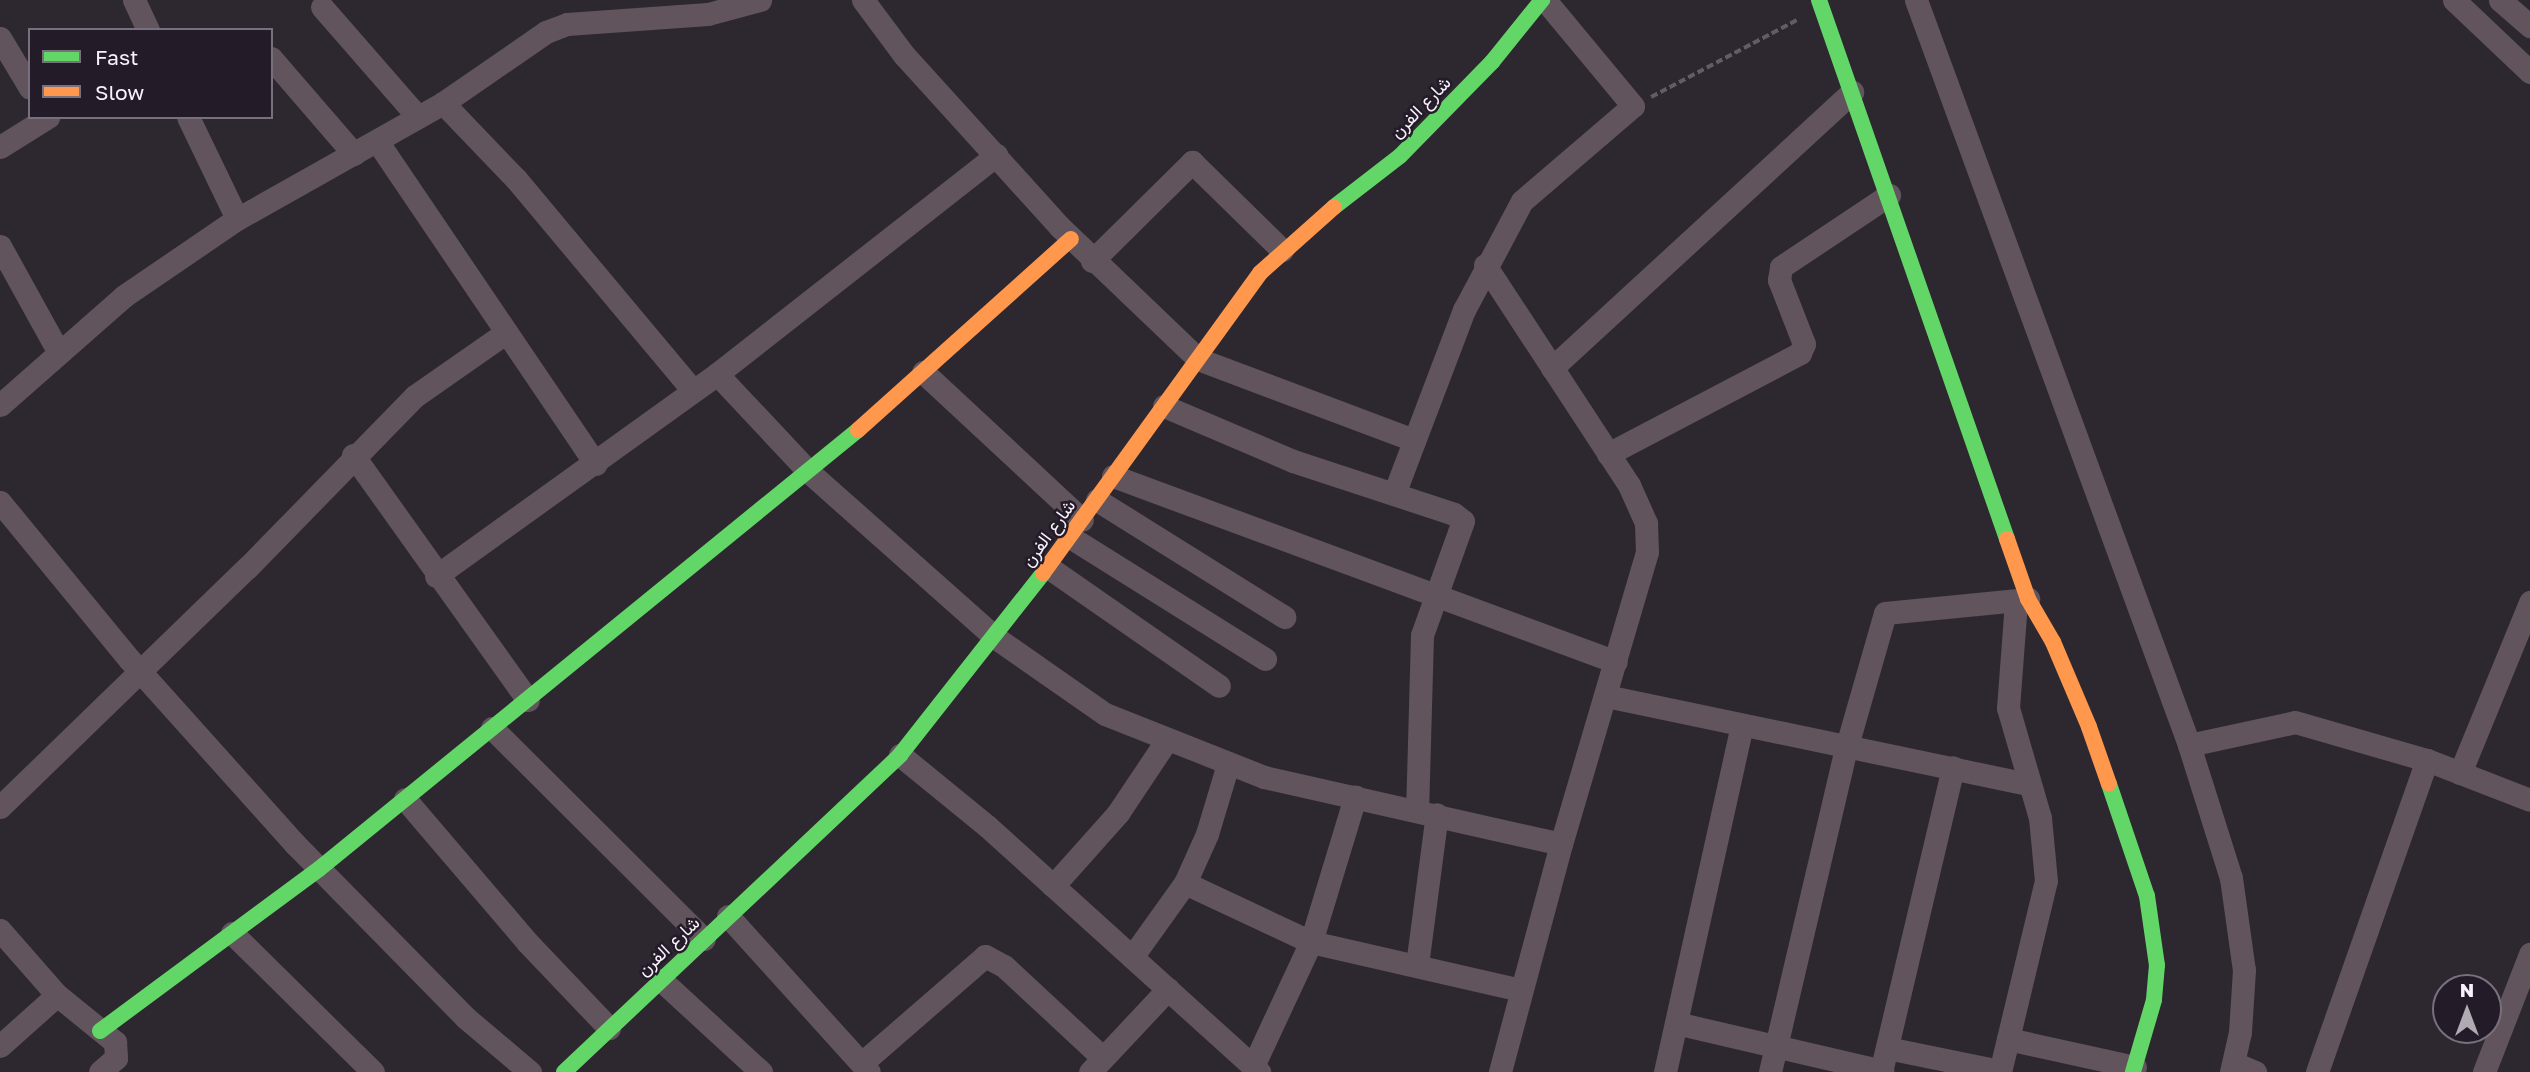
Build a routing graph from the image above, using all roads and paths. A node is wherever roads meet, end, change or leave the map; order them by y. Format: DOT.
graph roads {
  1 [pos="134,0"];
  2 [pos="760,0"];
  3 [pos="863,0"];
  4 [pos="1543,0"];
  5 [pos="1916,0"];
  6 [pos="2454,0"];
  7 [pos="2500,0"];
  8 [pos="1821,4"];
  9 [pos="322,7"];
  10 [pos="2530,26"];
  11 [pos="147,28"];
  12 [pos="0,38"];
  13 [pos="273,60"];
  14 [pos="2530,72"];
  15 [pos="28,85"];
  16 [pos="1852,92"];
  17 [pos="443,103"];
  18 [pos="1633,106"];
  19 [pos="418,117"];
  20 [pos="45,119"];
  21 [pos="189,119"];
  22 [pos="377,141"];
  23 [pos="0,147"];
  24 [pos="354,154"];
  25 [pos="996,155"];
  26 [pos="1889,195"];
  27 [pos="237,219"];
  28 [pos="1072,239"];
  29 [pos="0,246"];
  30 [pos="1282,250"];
  31 [pos="1092,261"];
  32 [pos="1485,265"];
  33 [pos="504,334"];
  34 [pos="59,353"];
  35 [pos="1198,359"];
  36 [pos="1552,368"];
  37 [pos="923,372"];
  38 [pos="717,374"];
  39 [pos="693,391"];
  40 [pos="0,405"];
  41 [pos="1164,406"];
  42 [pos="1414,440"];
  43 [pos="1608,454"];
  44 [pos="353,455"];
  45 [pos="596,464"];
  46 [pos="810,473"];
  47 [pos="1114,476"];
  48 [pos="1394,494"];
  49 [pos="1097,499"];
  50 [pos="0,502"];
  51 [pos="1076,528"];
  52 [pos="1048,566"];
  53 [pos="436,576"];
  54 [pos="1437,598"];
  55 [pos="2022,600"];
  56 [pos="2530,602"];
  57 [pos="1284,617"];
  58 [pos="996,638"];
  59 [pos="1265,659"];
  60 [pos="1616,662"];
  61 [pos="140,672"];
  62 [pos="1219,686"];
  63 [pos="1606,696"];
  64 [pos="528,700"];
  65 [pos="1742,725"];
  66 [pos="492,728"];
  67 [pos="1166,741"];
  68 [pos="2189,745"];
  69 [pos="1846,749"];
  70 [pos="900,755"];
  71 [pos="2427,760"];
  72 [pos="1228,764"];
  73 [pos="1953,767"];
  74 [pos="2460,773"];
  75 [pos="2029,784"];
  76 [pos="1355,797"];
  77 [pos="405,799"];
  78 [pos="2530,800"];
  79 [pos="0,807"];
  80 [pos="1427,812"];
  81 [pos="1561,844"];
  82 [pos="319,869"];
  83 [pos="1185,883"];
  84 [pos="1053,886"];
  85 [pos="728,916"];
  86 [pos="0,930"];
  87 [pos="232,933"];
  88 [pos="704,939"];
  89 [pos="1311,942"];
  90 [pos="2530,954"];
  91 [pos="1132,957"];
  92 [pos="1417,965"];
  93 [pos="661,980"];
  94 [pos="1168,989"];
  95 [pos="1520,990"];
  96 [pos="57,995"];
  97 [pos="1676,1023"];
  98 [pos="609,1028"];
  99 [pos="100,1031"];
  100 [pos="2008,1039"];
  101 [pos="0,1046"];
  102 [pos="1775,1047"];
  103 [pos="1883,1064"];
  104 [pos="1096,1065"];
  105 [pos="2233,1067"];
  106 [pos="866,1068"];
  107 [pos="1256,1068"];
  108 [pos="2134,1069"];
  109 [pos="100,1072"];
  110 [pos="373,1072"];
  111 [pos="530,1072"];
  112 [pos="564,1072"];
  113 [pos="761,1072"];
  114 [pos="1500,1072"];
  115 [pos="1665,1072"];
  116 [pos="1770,1072"];
  117 [pos="2000,1072"];
  118 [pos="2255,1072"];
  119 [pos="2317,1072"];
  120 [pos="2484,1072"];
  1 -- 11 [label="street"];
  2 -- 17 [label="street"];
  3 -- 25 [label="street"];
  4 -- 18 [label="street"];
  4 -- 30 [label="street, شارع الفرن"];
  5 -- 68 [label="street"];
  6 -- 14 [label="street"];
  7 -- 10 [label="street"];
  8 -- 16 [label="street"];
  8 -- 18 [label="path"];
  9 -- 19 [label="street"];
  12 -- 15 [label="street"];
  13 -- 24 [label="street"];
  16 -- 26 [label="street"];
  16 -- 36 [label="street"];
  17 -- 19 [label="street"];
  17 -- 39 [label="street"];
  18 -- 32 [label="street"];
  19 -- 22 [label="street"];
  20 -- 23 [label="street"];
  21 -- 27 [label="street"];
  22 -- 24 [label="street"];
  22 -- 33 [label="street"];
  24 -- 27 [label="street"];
  25 -- 28 [label="street"];
  25 -- 38 [label="street"];
  26 -- 43 [label="street"];
  26 -- 55 [label="street"];
  27 -- 34 [label="street"];
  28 -- 31 [label="street"];
  28 -- 37 [label="street"];
  29 -- 34 [label="street"];
  30 -- 31 [label="street"];
  30 -- 35 [label="street, شارع الفرن"];
  31 -- 35 [label="street"];
  32 -- 36 [label="street"];
  32 -- 42 [label="street"];
  33 -- 44 [label="street"];
  33 -- 45 [label="street"];
  34 -- 40 [label="street"];
  35 -- 41 [label="street, شارع الفرن"];
  35 -- 42 [label="street"];
  36 -- 43 [label="street"];
  37 -- 46 [label="street"];
  37 -- 51 [label="street"];
  38 -- 39 [label="street"];
  38 -- 46 [label="street"];
  39 -- 45 [label="street"];
  41 -- 47 [label="street, شارع الفرن"];
  41 -- 48 [label="street"];
  42 -- 48 [label="street"];
  43 -- 60 [label="street"];
  44 -- 53 [label="street"];
  44 -- 61 [label="street"];
  45 -- 53 [label="street"];
  46 -- 58 [label="street"];
  46 -- 64 [label="street"];
  47 -- 49 [label="street, شارع الفرن"];
  47 -- 54 [label="street"];
  48 -- 54 [label="street"];
  49 -- 51 [label="street, شارع الفرن"];
  49 -- 57 [label="street"];
  50 -- 61 [label="street"];
  51 -- 52 [label="street, شارع الفرن"];
  51 -- 59 [label="street"];
  52 -- 58 [label="street, شارع الفرن"];
  52 -- 62 [label="street"];
  53 -- 64 [label="street"];
  54 -- 60 [label="street"];
  54 -- 80 [label="street"];
  55 -- 69 [label="street"];
  55 -- 75 [label="street"];
  55 -- 108 [label="street"];
  56 -- 74 [label="street"];
  58 -- 67 [label="street"];
  58 -- 70 [label="street, شارع الفرن"];
  60 -- 63 [label="street"];
  61 -- 79 [label="street"];
  61 -- 82 [label="street"];
  63 -- 65 [label="street"];
  63 -- 81 [label="street"];
  64 -- 66 [label="street"];
  65 -- 69 [label="street"];
  65 -- 97 [label="street"];
  66 -- 77 [label="street"];
  66 -- 88 [label="street"];
  67 -- 72 [label="street"];
  67 -- 84 [label="street"];
  68 -- 71 [label="street"];
  68 -- 105 [label="street"];
  69 -- 73 [label="street"];
  69 -- 102 [label="street"];
  70 -- 84 [label="street"];
  70 -- 85 [label="street, شارع الفرن"];
  71 -- 74 [label="street"];
  71 -- 119 [label="street"];
  72 -- 76 [label="street"];
  72 -- 83 [label="street"];
  73 -- 75 [label="street"];
  73 -- 103 [label="street"];
  74 -- 78 [label="street"];
  75 -- 100 [label="street"];
  76 -- 80 [label="street"];
  76 -- 89 [label="street"];
  77 -- 82 [label="street"];
  77 -- 98 [label="street"];
  80 -- 81 [label="street"];
  80 -- 92 [label="street"];
  81 -- 95 [label="street"];
  82 -- 87 [label="street"];
  82 -- 111 [label="street"];
  83 -- 89 [label="street"];
  83 -- 91 [label="street"];
  84 -- 91 [label="street"];
  85 -- 88 [label="street, شارع الفرن"];
  85 -- 106 [label="street"];
  86 -- 96 [label="street"];
  87 -- 99 [label="street"];
  87 -- 110 [label="street"];
  88 -- 93 [label="street, شارع الفرن"];
  89 -- 92 [label="street"];
  89 -- 107 [label="street"];
  90 -- 120 [label="street"];
  91 -- 94 [label="street"];
  92 -- 95 [label="street"];
  93 -- 98 [label="street, شارع الفرن"];
  93 -- 113 [label="street"];
  94 -- 104 [label="street"];
  94 -- 107 [label="street"];
  95 -- 114 [label="street"];
  96 -- 99 [label="street"];
  96 -- 101 [label="street"];
  97 -- 102 [label="street"];
  97 -- 115 [label="street"];
  98 -- 112 [label="street, شارع الفرن"];
  99 -- 109 [label="street"];
  100 -- 108 [label="street"];
  100 -- 117 [label="street"];
  102 -- 103 [label="street"];
  102 -- 116 [label="street"];
  103 -- 117 [label="street"];
  104 -- 106 [label="street"];
  105 -- 118 [label="street"];
}
